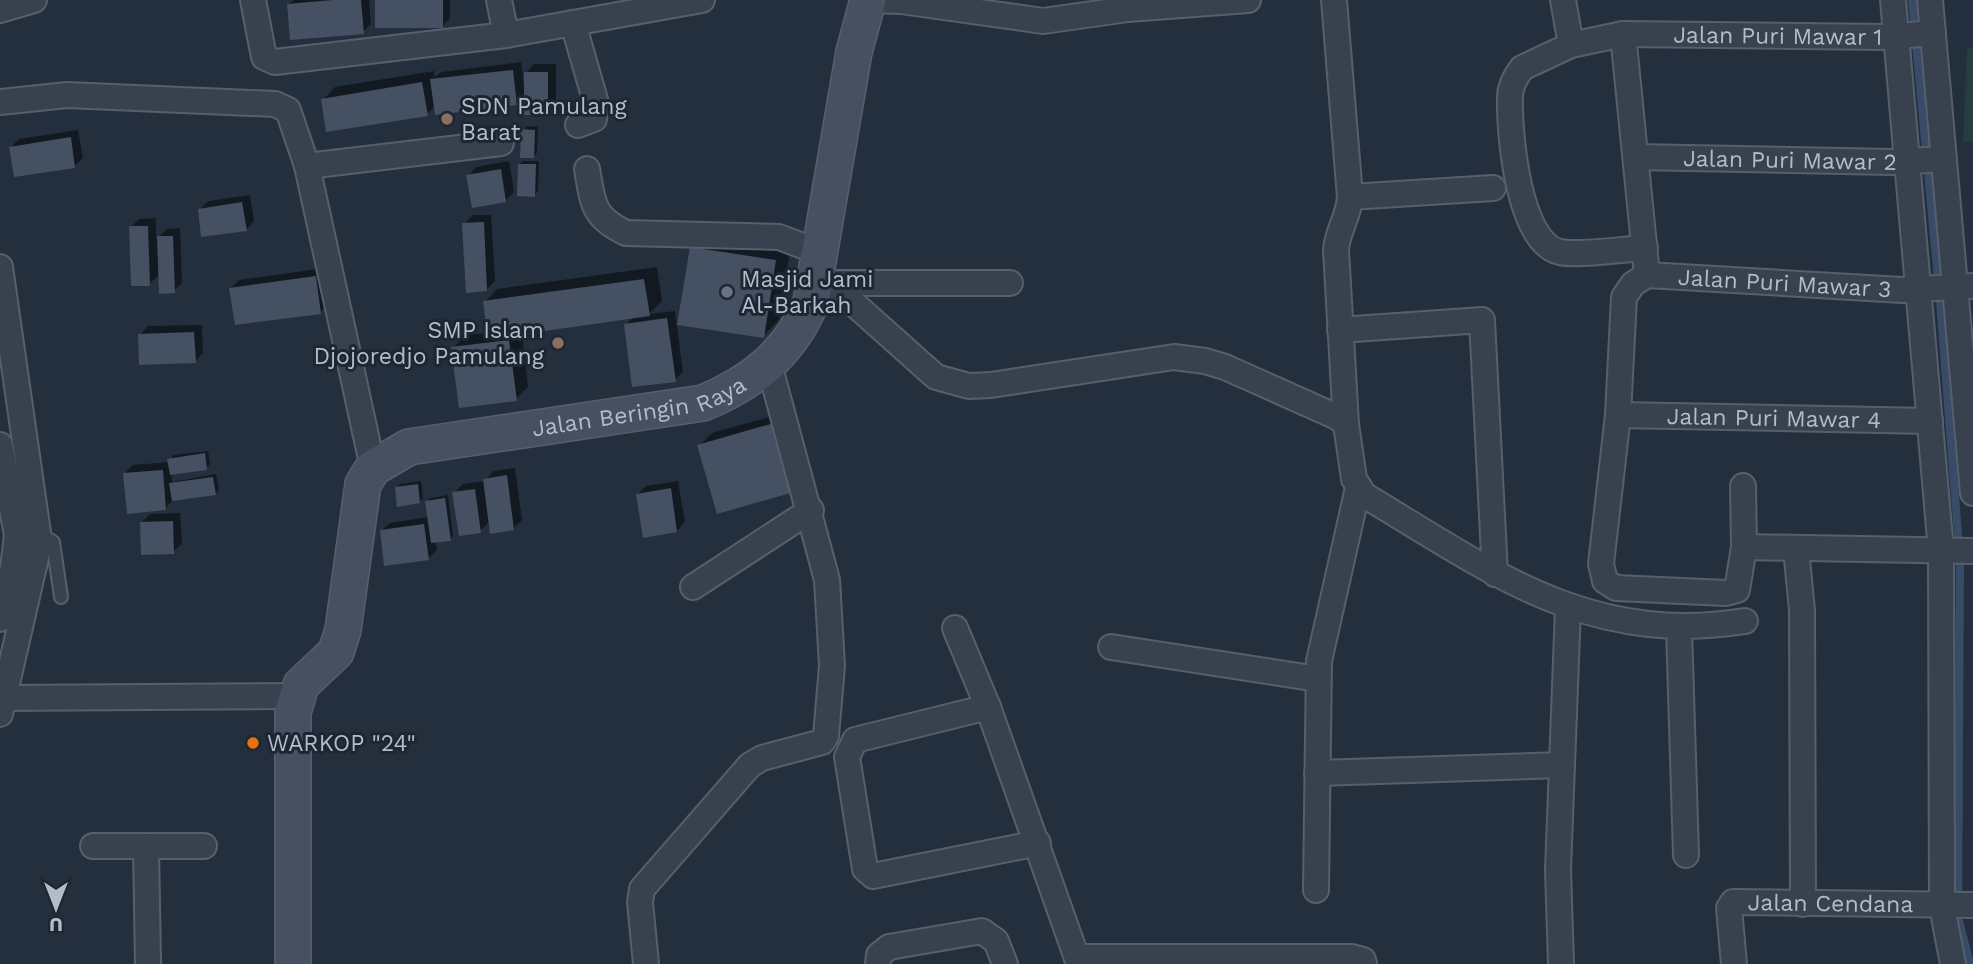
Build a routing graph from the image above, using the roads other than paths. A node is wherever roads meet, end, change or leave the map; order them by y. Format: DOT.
graph roads {
  1 [pos="34,0"];
  2 [pos="253,0"];
  3 [pos="499,0"];
  4 [pos="702,0"];
  5 [pos="868,0"];
  6 [pos="1248,0"];
  7 [pos="1334,0"];
  8 [pos="1563,0"];
  9 [pos="1893,0"];
  10 [pos="1930,0"];
  11 [pos="0,10"];
  12 [pos="573,23"];
  13 [pos="1623,34"];
  14 [pos="1914,34"];
  15 [pos="506,35"];
  16 [pos="1571,45"];
  17 [pos="0,102"];
  18 [pos="578,125"];
  19 [pos="501,143"];
  20 [pos="1636,157"];
  21 [pos="1925,160"];
  22 [pos="307,166"];
  23 [pos="587,169"];
  24 [pos="1493,188"];
  25 [pos="1350,197"];
  26 [pos="1645,248"];
  27 [pos="0,267"];
  28 [pos="822,268"];
  29 [pos="1647,275"];
  30 [pos="1010,283"];
  31 [pos="1944,287"];
  32 [pos="1340,330"];
  33 [pos="769,364"];
  34 [pos="1618,415"];
  35 [pos="1930,421"];
  36 [pos="1346,424"];
  37 [pos="0,445"];
  38 [pos="373,468"];
  39 [pos="1742,486"];
  40 [pos="1358,488"];
  41 [pos="1973,493"];
  42 [pos="811,510"];
  43 [pos="38,533"];
  44 [pos="1744,547"];
  45 [pos="1796,549"];
  46 [pos="1958,551"];
  47 [pos="1496,574"];
  48 [pos="693,587"];
  49 [pos="1727,593"];
  50 [pos="61,597"];
  51 [pos="1568,608"];
  52 [pos="0,619"];
  53 [pos="955,628"];
  54 [pos="1679,628"];
  55 [pos="1111,647"];
  56 [pos="1318,679"];
  57 [pos="296,696"];
  58 [pos="1,703"];
  59 [pos="988,707"];
  60 [pos="1562,765"];
  61 [pos="1317,773"];
  62 [pos="1038,843"];
  63 [pos="93,846"];
  64 [pos="146,846"];
  65 [pos="204,846"];
  66 [pos="1686,855"];
  67 [pos="1316,890"];
  68 [pos="1803,904"];
  69 [pos="1959,906"];
  70 [pos="1116,960"];
  71 [pos="1242,960"];
  72 [pos="1078,961"];
  73 [pos="148,964"];
  74 [pos="293,964"];
  75 [pos="646,964"];
  76 [pos="878,964"];
  77 [pos="1005,964"];
  78 [pos="1364,964"];
  79 [pos="1561,964"];
  80 [pos="1734,964"];
  81 [pos="1953,964"];
  1 -- 11 [label="street"];
  2 -- 15 [label="street"];
  3 -- 15 [label="street"];
  4 -- 12 [label="street"];
  5 -- 6 [label="street"];
  5 -- 28 [label="street, Jalan Beringin Raya"];
  7 -- 25 [label="street"];
  8 -- 16 [label="street"];
  9 -- 14 [label="street"];
  10 -- 14 [label="street"];
  12 -- 15 [label="street"];
  12 -- 18 [label="street"];
  13 -- 14 [label="street, Jalan Puri Mawar 1"];
  13 -- 16 [label="street, Jalan Puri Mawar 1"];
  13 -- 20 [label="street"];
  14 -- 21 [label="street"];
  14 -- 21 [label="street"];
  16 -- 26 [label="street, Jalan Puri Mawar 1"];
  17 -- 22 [label="street"];
  19 -- 22 [label="street"];
  20 -- 21 [label="street, Jalan Puri Mawar 2"];
  20 -- 26 [label="street"];
  21 -- 31 [label="street"];
  21 -- 31 [label="street"];
  22 -- 38 [label="street"];
  23 -- 28 [label="street"];
  24 -- 25 [label="street"];
  25 -- 32 [label="street"];
  26 -- 29 [label="street"];
  27 -- 43 [label="street"];
  28 -- 30 [label="street"];
  28 -- 33 [label="street, Jalan Beringin Raya"];
  28 -- 36 [label="street"];
  29 -- 31 [label="street, Jalan Puri Mawar 3"];
  29 -- 34 [label="street"];
  31 -- 35 [label="street"];
  31 -- 41 [label="street"];
  32 -- 36 [label="street"];
  32 -- 47 [label="street"];
  33 -- 38 [label="street, Jalan Beringin Raya"];
  33 -- 42 [label="street"];
  34 -- 35 [label="street, Jalan Puri Mawar 4"];
  34 -- 49 [label="street"];
  35 -- 46 [label="street"];
  36 -- 40 [label="street"];
  37 -- 52 [label="street"];
  38 -- 57 [label="street"];
  39 -- 44 [label="street"];
  40 -- 47 [label="street"];
  40 -- 56 [label="street"];
  42 -- 48 [label="street"];
  42 -- 75 [label="street"];
  43 -- 50 [label="lane"];
  43 -- 58 [label="street"];
  44 -- 45 [label="street"];
  44 -- 49 [label="street"];
  45 -- 46 [label="street"];
  45 -- 68 [label="street"];
  46 -- 69 [label="street"];
  47 -- 51 [label="street"];
  49 -- 54 [label="street"];
  51 -- 54 [label="street"];
  51 -- 60 [label="street"];
  53 -- 59 [label="street"];
  54 -- 66 [label="street"];
  55 -- 56 [label="street"];
  56 -- 61 [label="street"];
  57 -- 58 [label="street"];
  57 -- 74 [label="street"];
  59 -- 62 [label="street"];
  59 -- 62 [label="street"];
  60 -- 61 [label="street"];
  60 -- 79 [label="street"];
  61 -- 67 [label="street"];
  62 -- 72 [label="street"];
  63 -- 64 [label="street"];
  64 -- 65 [label="street"];
  64 -- 73 [label="street"];
  68 -- 69 [label="street, Jalan Cendana"];
  68 -- 80 [label="street, Jalan Cendana"];
  69 -- 81 [label="street"];
  70 -- 71 [label="street"];
  70 -- 72 [label="street"];
  71 -- 78 [label="street"];
  76 -- 77 [label="street"];
}
